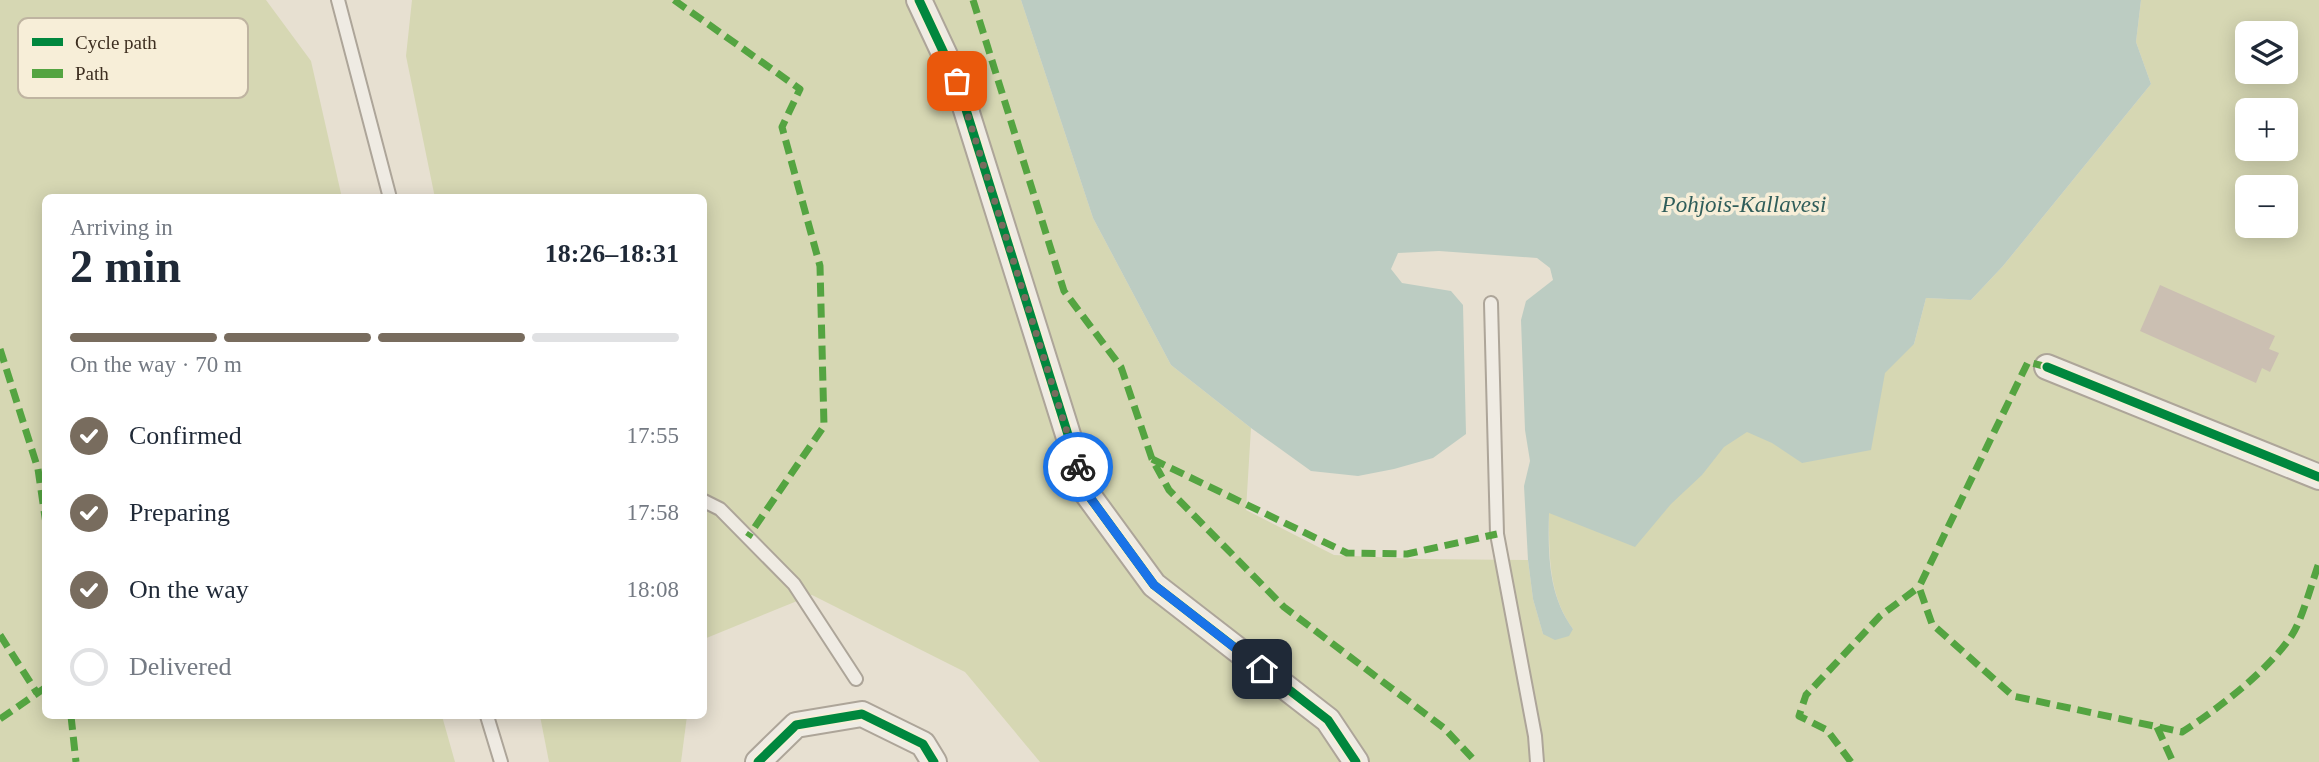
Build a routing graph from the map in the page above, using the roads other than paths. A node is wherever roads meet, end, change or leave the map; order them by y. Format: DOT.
graph roads {
  1 [pos="338,0"];
  2 [pos="919,0"];
  3 [pos="389,194"];
  4 [pos="1491,303"];
  5 [pos="2047,367"];
  6 [pos="2319,477"];
  7 [pos="707,502"];
  8 [pos="856,679"];
  9 [pos="488,719"];
  10 [pos="501,762"];
  11 [pos="758,762"];
  12 [pos="934,762"];
  13 [pos="1356,762"];
  14 [pos="1537,762"];
  1 -- 3 [label="lane"];
  2 -- 13 [label="street"];
  4 -- 14 [label="lane"];
  5 -- 6 [label="street"];
  7 -- 8 [label="lane"];
  9 -- 10 [label="lane"];
  11 -- 12 [label="street"];
}
